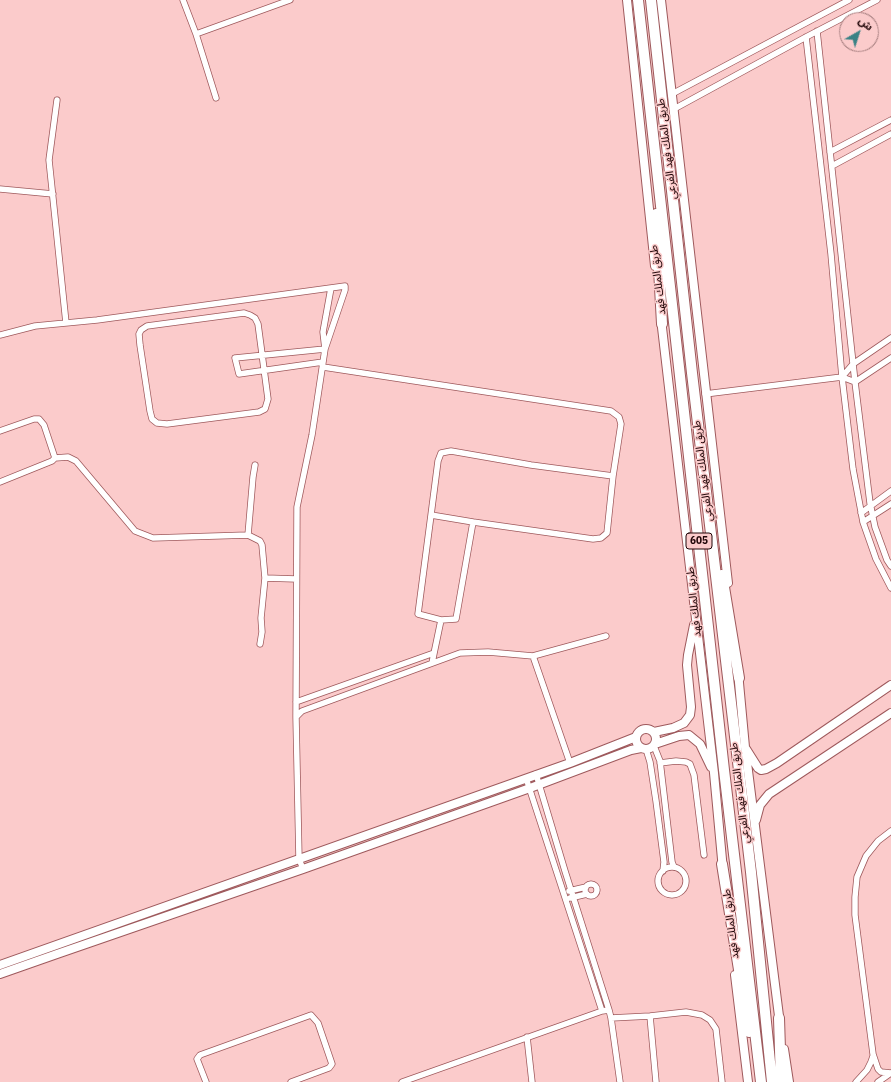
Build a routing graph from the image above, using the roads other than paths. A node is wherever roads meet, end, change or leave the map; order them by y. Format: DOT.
graph roads {
  1 [pos="183,0"];
  2 [pos="290,0"];
  3 [pos="627,0"];
  4 [pos="638,0"];
  5 [pos="651,0"];
  6 [pos="661,0"];
  7 [pos="849,0"];
  8 [pos="877,0"];
  9 [pos="817,31"];
  10 [pos="196,34"];
  11 [pos="806,37"];
  12 [pos="672,94"];
  13 [pos="216,98"];
  14 [pos="56,100"];
  15 [pos="674,109"];
  16 [pos="650,114"];
  17 [pos="891,120"];
  18 [pos="891,134"];
  19 [pos="830,152"];
  20 [pos="832,166"];
  21 [pos="0,189"];
  22 [pos="53,194"];
  23 [pos="331,288"];
  24 [pos="66,323"];
  25 [pos="662,324"];
  26 [pos="0,335"];
  27 [pos="891,338"];
  28 [pos="325,349"];
  29 [pos="262,355"];
  30 [pos="891,358"];
  31 [pos="323,364"];
  32 [pos="853,364"];
  33 [pos="264,370"];
  34 [pos="842,377"];
  35 [pos="855,382"];
  36 [pos="705,394"];
  37 [pos="0,431"];
  38 [pos="700,440"];
  39 [pos="55,458"];
  40 [pos="255,465"];
  41 [pos="613,476"];
  42 [pos="0,482"];
  43 [pos="891,491"];
  44 [pos="891,504"];
  45 [pos="871,505"];
  46 [pos="861,513"];
  47 [pos="431,515"];
  48 [pos="872,516"];
  49 [pos="472,522"];
  50 [pos="863,522"];
  51 [pos="248,535"];
  52 [pos="891,566"];
  53 [pos="265,578"];
  54 [pos="296,580"];
  55 [pos="891,588"];
  56 [pos="696,617"];
  57 [pos="441,620"];
  58 [pos="606,636"];
  59 [pos="260,644"];
  60 [pos="434,653"];
  61 [pos="533,656"];
  62 [pos="432,663"];
  63 [pos="739,678"];
  64 [pos="891,685"];
  65 [pos="296,702"];
  66 [pos="891,713"];
  67 [pos="296,717"];
  68 [pos="654,732"];
  69 [pos="636,737"];
  70 [pos="655,745"];
  71 [pos="745,747"];
  72 [pos="644,748"];
  73 [pos="570,763"];
  74 [pos="661,765"];
  75 [pos="714,773"];
  76 [pos="536,774"];
  77 [pos="526,778"];
  78 [pos="539,784"];
  79 [pos="664,786"];
  80 [pos="530,788"];
  81 [pos="654,788"];
  82 [pos="755,825"];
  83 [pos="660,829"];
  84 [pos="668,829"];
  85 [pos="891,831"];
  86 [pos="704,855"];
  87 [pos="299,859"];
  88 [pos="722,864"];
  89 [pos="674,867"];
  90 [pos="303,869"];
  91 [pos="663,871"];
  92 [pos="586,887"];
  93 [pos="571,891"];
  94 [pos="564,892"];
  95 [pos="586,894"];
  96 [pos="573,897"];
  97 [pos="566,899"];
  98 [pos="0,965"];
  99 [pos="0,974"];
  100 [pos="609,1010"];
  101 [pos="602,1011"];
  102 [pos="650,1016"];
  103 [pos="612,1018"];
  104 [pos="779,1018"];
  105 [pos="527,1037"];
  106 [pos="873,1054"];
  107 [pos="891,1073"];
  108 [pos="206,1082"];
  109 [pos="291,1082"];
  110 [pos="402,1082"];
  111 [pos="532,1082"];
  112 [pos="620,1082"];
  113 [pos="656,1082"];
  114 [pos="722,1082"];
  115 [pos="748,1082"];
  116 [pos="757,1082"];
  117 [pos="761,1082"];
  118 [pos="772,1082"];
  119 [pos="781,1082"];
  120 [pos="789,1082"];
  121 [pos="856,1082"];
  122 [pos="878,1082"];
  1 -- 10 [label="street"];
  2 -- 10 [label="street"];
  3 -- 25 [label="main road"];
  4 -- 16 [label="highway, طريق الملك فهد / 605"];
  5 -- 38 [label="highway, طريق الملك فهد / 605"];
  6 -- 12 [label="main road, طريق الملك فهد الفرعي"];
  7 -- 12 [label="street"];
  8 -- 9 [label="street"];
  9 -- 11 [label="street"];
  9 -- 19 [label="street"];
  10 -- 13 [label="street"];
  11 -- 15 [label="street"];
  11 -- 34 [label="street"];
  12 -- 15 [label="main road, طريق الملك فهد الفرعي"];
  14 -- 22 [label="street"];
  15 -- 36 [label="main road, طريق الملك فهد الفرعي"];
  16 -- 25 [label="highway"];
  16 -- 117 [label="highway, طريق الملك فهد / 605"];
  17 -- 19 [label="street"];
  18 -- 20 [label="street"];
  19 -- 20 [label="street"];
  20 -- 32 [label="street"];
  21 -- 22 [label="street"];
  22 -- 24 [label="street"];
  23 -- 24 [label="street"];
  23 -- 28 [label="street"];
  23 -- 28 [label="street"];
  24 -- 26 [label="street"];
  25 -- 56 [label="main road"];
  27 -- 32 [label="street"];
  28 -- 29 [label="street"];
  28 -- 31 [label="street"];
  29 -- 33 [label="street"];
  29 -- 33 [label="street"];
  29 -- 33 [label="street"];
  30 -- 35 [label="street"];
  31 -- 33 [label="street"];
  31 -- 41 [label="street"];
  31 -- 54 [label="street"];
  32 -- 34 [label="street"];
  32 -- 35 [label="street"];
  34 -- 35 [label="street"];
  34 -- 36 [label="street"];
  34 -- 46 [label="street"];
  35 -- 45 [label="street"];
  36 -- 63 [label="main road, طريق الملك فهد الفرعي"];
  37 -- 39 [label="street"];
  38 -- 63 [label="highway"];
  38 -- 118 [label="highway, طريق الملك فهد / 605"];
  39 -- 42 [label="street"];
  39 -- 51 [label="street"];
  40 -- 51 [label="street"];
  41 -- 47 [label="street"];
  41 -- 49 [label="street"];
  43 -- 45 [label="street"];
  44 -- 48 [label="street"];
  45 -- 46 [label="street"];
  45 -- 48 [label="street"];
  46 -- 50 [label="street"];
  47 -- 49 [label="street"];
  47 -- 57 [label="street"];
  48 -- 50 [label="street"];
  48 -- 52 [label="street"];
  49 -- 57 [label="street"];
  50 -- 55 [label="street"];
  51 -- 53 [label="street"];
  53 -- 54 [label="street"];
  53 -- 59 [label="street"];
  54 -- 65 [label="street"];
  56 -- 68 [label="main road"];
  56 -- 75 [label="main road"];
  57 -- 60 [label="street"];
  58 -- 61 [label="street"];
  60 -- 62 [label="street"];
  60 -- 65 [label="street"];
  61 -- 62 [label="street"];
  61 -- 73 [label="street"];
  62 -- 67 [label="street"];
  63 -- 71 [label="main road, طريق الملك فهد الفرعي"];
  64 -- 71 [label="main road"];
  65 -- 67 [label="street"];
  66 -- 82 [label="main road"];
  67 -- 87 [label="street"];
  68 -- 69 [label="main road"];
  68 -- 70 [label="main road"];
  69 -- 72 [label="main road"];
  69 -- 73 [label="main road"];
  70 -- 72 [label="main road"];
  70 -- 74 [label="street"];
  70 -- 75 [label="main road"];
  71 -- 82 [label="main road, طريق الملك فهد الفرعي"];
  72 -- 78 [label="main road"];
  72 -- 81 [label="street"];
  73 -- 76 [label="main road"];
  74 -- 79 [label="street"];
  74 -- 86 [label="street"];
  75 -- 88 [label="main road"];
  76 -- 77 [label="main road"];
  76 -- 78 [label="street"];
  77 -- 80 [label="street"];
  77 -- 87 [label="main road"];
  78 -- 80 [label="main road"];
  78 -- 93 [label="street"];
  79 -- 81 [label="street"];
  79 -- 84 [label="street"];
  80 -- 90 [label="main road"];
  80 -- 94 [label="street"];
  81 -- 83 [label="street"];
  82 -- 104 [label="main road, طريق الملك فهد الفرعي"];
  83 -- 84 [label="street"];
  83 -- 91 [label="street"];
  84 -- 89 [label="street"];
  85 -- 106 [label="street"];
  87 -- 90 [label="street"];
  87 -- 98 [label="main road"];
  88 -- 115 [label="main road"];
  88 -- 116 [label="highway"];
  89 -- 91 [label="street"];
  89 -- 91 [label="street"];
  90 -- 99 [label="main road"];
  92 -- 93 [label="street"];
  92 -- 95 [label="street"];
  92 -- 95 [label="street"];
  93 -- 94 [label="street"];
  93 -- 96 [label="street"];
  94 -- 97 [label="street"];
  95 -- 96 [label="street"];
  96 -- 97 [label="street"];
  96 -- 100 [label="street"];
  97 -- 101 [label="street"];
  100 -- 101 [label="street"];
  100 -- 103 [label="street"];
  101 -- 105 [label="street"];
  102 -- 103 [label="street"];
  102 -- 113 [label="street"];
  102 -- 114 [label="street"];
  103 -- 112 [label="street"];
  104 -- 119 [label="highway"];
  104 -- 120 [label="main road, طريق الملك فهد الفرعي"];
  105 -- 110 [label="street"];
  105 -- 111 [label="street"];
  106 -- 107 [label="street"];
  106 -- 121 [label="street"];
  107 -- 122 [label="street"];
  108 -- 109 [label="street"];
}
